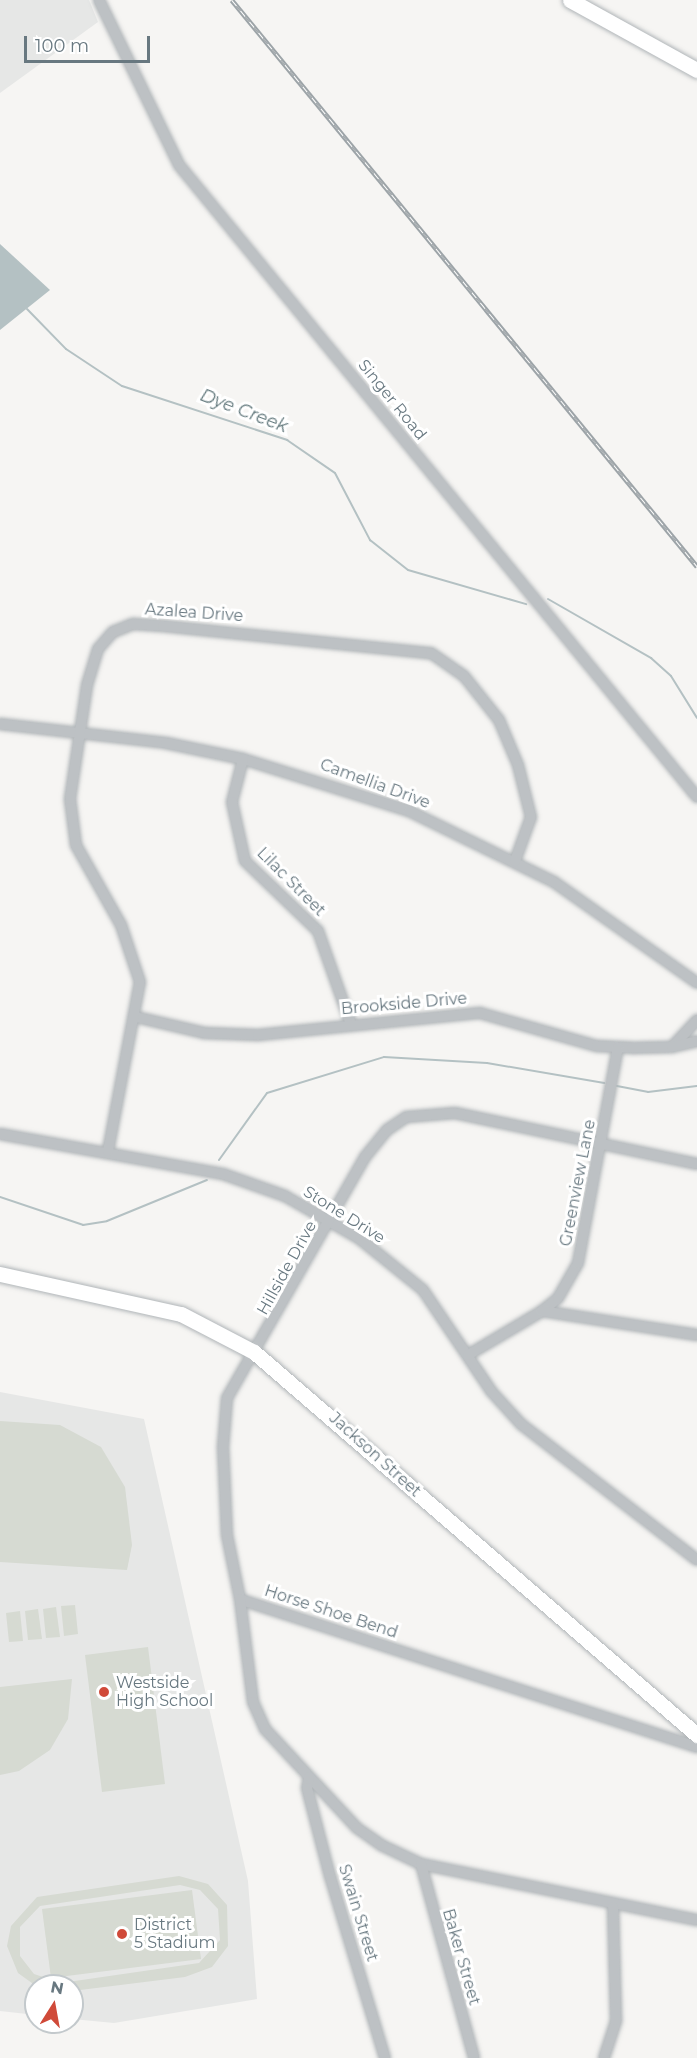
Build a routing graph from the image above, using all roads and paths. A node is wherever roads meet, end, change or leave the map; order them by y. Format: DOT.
graph roads {
  1 [pos="99,0"];
  2 [pos="570,0"];
  3 [pos="697,70"];
  4 [pos="0,724"];
  5 [pos="78,733"];
  6 [pos="243,759"];
  7 [pos="697,797"];
  8 [pos="515,861"];
  9 [pos="697,983"];
  10 [pos="136,1017"];
  11 [pos="697,1020"];
  12 [pos="351,1024"];
  13 [pos="697,1041"];
  14 [pos="672,1047"];
  15 [pos="618,1048"];
  16 [pos="0,1134"];
  17 [pos="601,1144"];
  18 [pos="108,1151"];
  19 [pos="697,1164"];
  20 [pos="330,1222"];
  21 [pos="0,1274"];
  22 [pos="542,1311"];
  23 [pos="697,1335"];
  24 [pos="254,1352"];
  25 [pos="468,1355"];
  26 [pos="697,1560"];
  27 [pos="240,1599"];
  28 [pos="697,1736"];
  29 [pos="697,1747"];
  30 [pos="309,1777"];
  31 [pos="422,1864"];
  32 [pos="612,1907"];
  33 [pos="697,1920"];
  34 [pos="385,2058"];
  35 [pos="474,2058"];
  36 [pos="604,2058"];
  1 -- 7 [label="street, Singer Road"];
  2 -- 3 [label="street"];
  4 -- 5 [label="street, Camellia Drive"];
  5 -- 6 [label="street, Camellia Drive"];
  5 -- 8 [label="street, Azalea Drive"];
  5 -- 10 [label="street, Azalea Drive"];
  6 -- 8 [label="street, Camellia Drive"];
  6 -- 12 [label="street, Lilac Street"];
  8 -- 9 [label="street, Camellia Drive"];
  10 -- 12 [label="street, Brookside Drive"];
  10 -- 18 [label="street, Azalea Drive"];
  11 -- 14 [label="street"];
  12 -- 15 [label="street, Brookside Drive"];
  13 -- 14 [label="street, Brookside Drive"];
  14 -- 15 [label="street, Brookside Drive"];
  15 -- 17 [label="street, Greenview Lane"];
  16 -- 18 [label="street, Stone Drive"];
  17 -- 19 [label="street, Hillside Drive"];
  17 -- 20 [label="street, Hillside Drive"];
  17 -- 22 [label="street, Greenview Lane"];
  18 -- 20 [label="street, Stone Drive"];
  20 -- 24 [label="street, Hillside Drive"];
  20 -- 25 [label="street, Stone Drive"];
  21 -- 24 [label="street, Jackson Street"];
  22 -- 23 [label="street"];
  22 -- 25 [label="street"];
  24 -- 27 [label="street, Hillside Drive"];
  24 -- 28 [label="street, Jackson Street"];
  25 -- 26 [label="street, Stone Drive"];
  27 -- 29 [label="street, Horse Shoe Bend"];
  27 -- 30 [label="street, Horse Shoe Bend"];
  30 -- 31 [label="street, Horse Shoe Bend"];
  30 -- 34 [label="street, Swain Street"];
  31 -- 32 [label="street, Horse Shoe Bend"];
  31 -- 35 [label="street, Baker Street"];
  32 -- 33 [label="street, Horse Shoe Bend"];
  32 -- 36 [label="street"];
}
